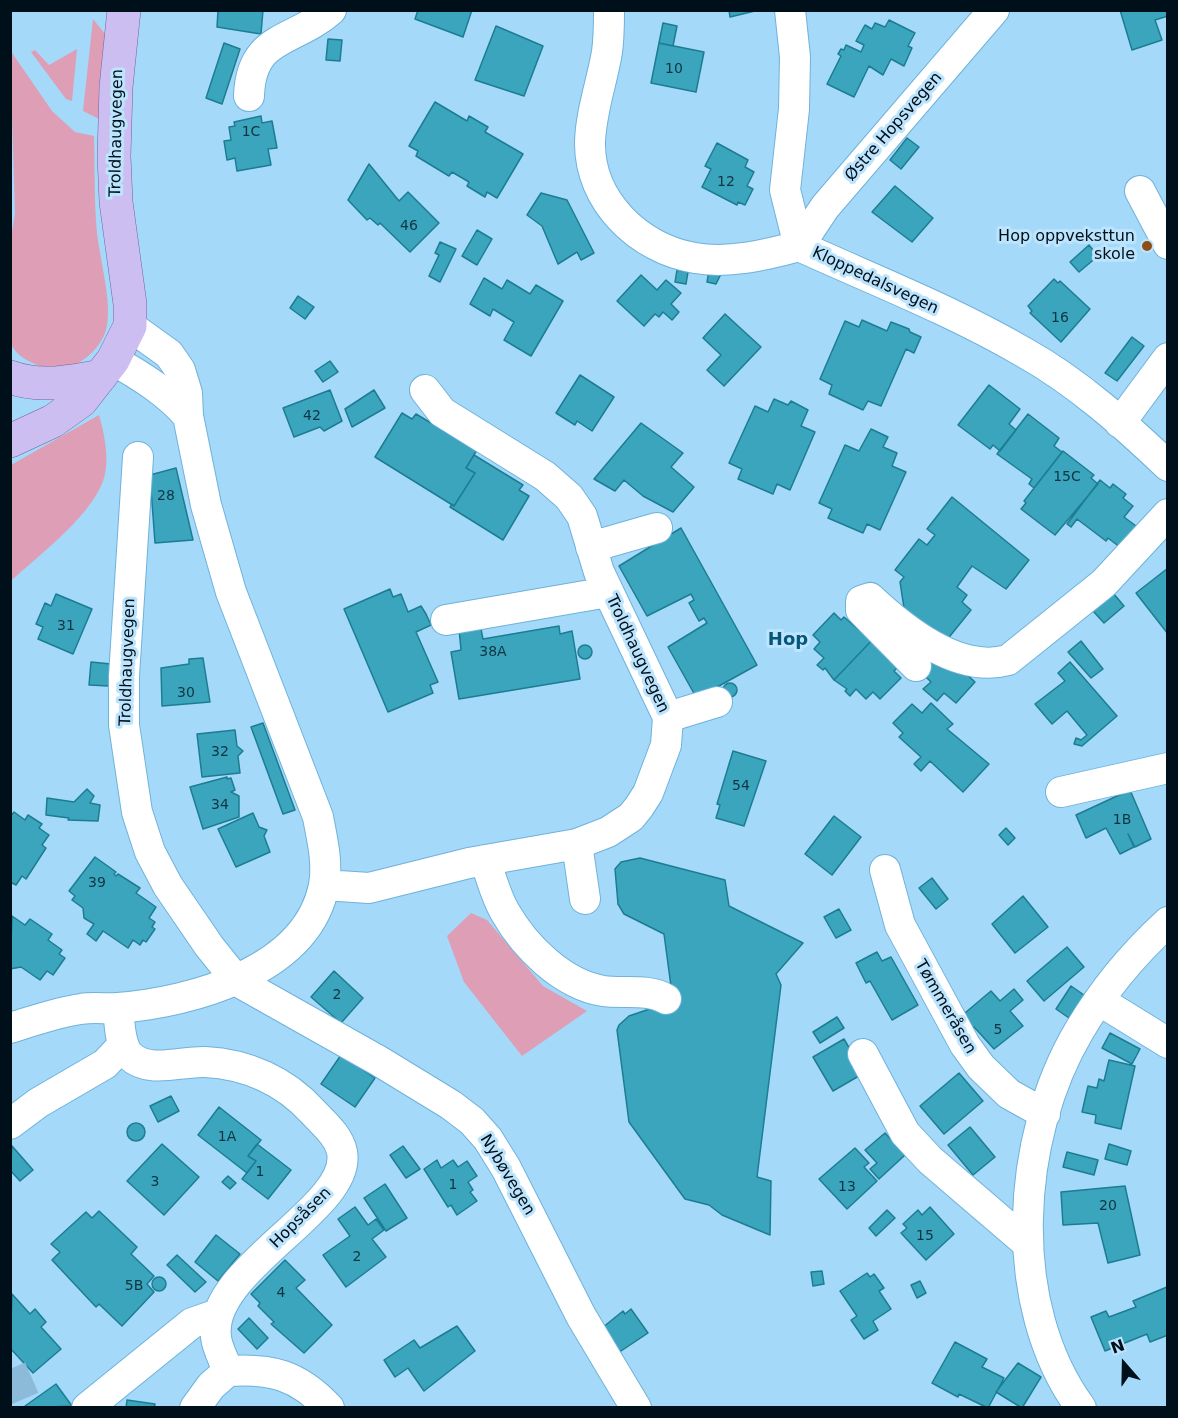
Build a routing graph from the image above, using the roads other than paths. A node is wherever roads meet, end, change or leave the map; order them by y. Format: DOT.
graph roads {
  1 [pos="124,10"];
  2 [pos="331,10"];
  3 [pos="609,10"];
  4 [pos="790,10"];
  5 [pos="994,10"];
  6 [pos="249,96"];
  7 [pos="1140,191"];
  8 [pos="1167,244"];
  9 [pos="799,246"];
  10 [pos="130,327"];
  11 [pos="1167,358"];
  12 [pos="107,368"];
  13 [pos="10,377"];
  14 [pos="425,390"];
  15 [pos="188,416"];
  16 [pos="1120,423"];
  17 [pos="10,441"];
  18 [pos="138,457"];
  19 [pos="1167,466"];
  20 [pos="1167,514"];
  21 [pos="657,528"];
  22 [pos="591,547"];
  23 [pos="608,592"];
  24 [pos="446,620"];
  25 [pos="916,666"];
  26 [pos="717,702"];
  27 [pos="668,717"];
  28 [pos="1167,768"];
  29 [pos="1061,792"];
  30 [pos="577,844"];
  31 [pos="485,860"];
  32 [pos="885,870"];
  33 [pos="324,885"];
  34 [pos="585,899"];
  35 [pos="1167,922"];
  36 [pos="237,981"];
  37 [pos="666,999"];
  38 [pos="1100,1001"];
  39 [pos="118,1009"];
  40 [pos="10,1028"];
  41 [pos="1167,1043"];
  42 [pos="123,1046"];
  43 [pos="862,1054"];
  44 [pos="1045,1114"];
  45 [pos="10,1124"];
  46 [pos="1028,1244"];
  47 [pos="218,1314"];
  48 [pos="228,1371"];
  49 [pos="87,1407"];
  50 [pos="195,1407"];
  51 [pos="328,1407"];
  52 [pos="636,1407"];
  53 [pos="1081,1407"];
  1 -- 10 [label="main road, Troldhaugvegen"];
  2 -- 6 [label="street"];
  3 -- 9 [label="street, Kloppedalsvegen"];
  4 -- 9 [label="street"];
  5 -- 9 [label="street, Østre Hopsvegen"];
  7 -- 8 [label="street"];
  9 -- 16 [label="street, Kloppedalsvegen"];
  10 -- 12 [label="main road, Troldhaugvegen"];
  10 -- 15 [label="street"];
  11 -- 16 [label="street"];
  12 -- 13 [label="main road"];
  12 -- 15 [label="street"];
  12 -- 17 [label="main road, Troldhaugvegen"];
  14 -- 22 [label="street, Troldhaugvegen"];
  15 -- 33 [label="street"];
  16 -- 19 [label="street, Kloppedalsvegen"];
  18 -- 36 [label="street, Troldhaugvegen"];
  20 -- 25 [label="street"];
  21 -- 22 [label="street"];
  22 -- 23 [label="street, Troldhaugvegen"];
  23 -- 24 [label="street"];
  23 -- 27 [label="street, Troldhaugvegen"];
  26 -- 27 [label="street"];
  27 -- 30 [label="street, Troldhaugvegen"];
  28 -- 29 [label="street"];
  30 -- 31 [label="street, Troldhaugvegen"];
  30 -- 34 [label="street"];
  31 -- 33 [label="street, Troldhaugvegen"];
  31 -- 37 [label="street"];
  32 -- 44 [label="street, Tømmeråsen"];
  33 -- 36 [label="street"];
  35 -- 38 [label="street"];
  36 -- 39 [label="street"];
  36 -- 52 [label="street, Nybøvegen"];
  38 -- 41 [label="street"];
  38 -- 44 [label="street"];
  39 -- 40 [label="street"];
  39 -- 42 [label="street"];
  42 -- 45 [label="street"];
  42 -- 47 [label="street, Hopsåsen"];
  43 -- 46 [label="street"];
  44 -- 46 [label="street"];
  46 -- 53 [label="street"];
  47 -- 48 [label="street"];
  47 -- 49 [label="street"];
  48 -- 50 [label="street"];
  48 -- 51 [label="street"];
}
